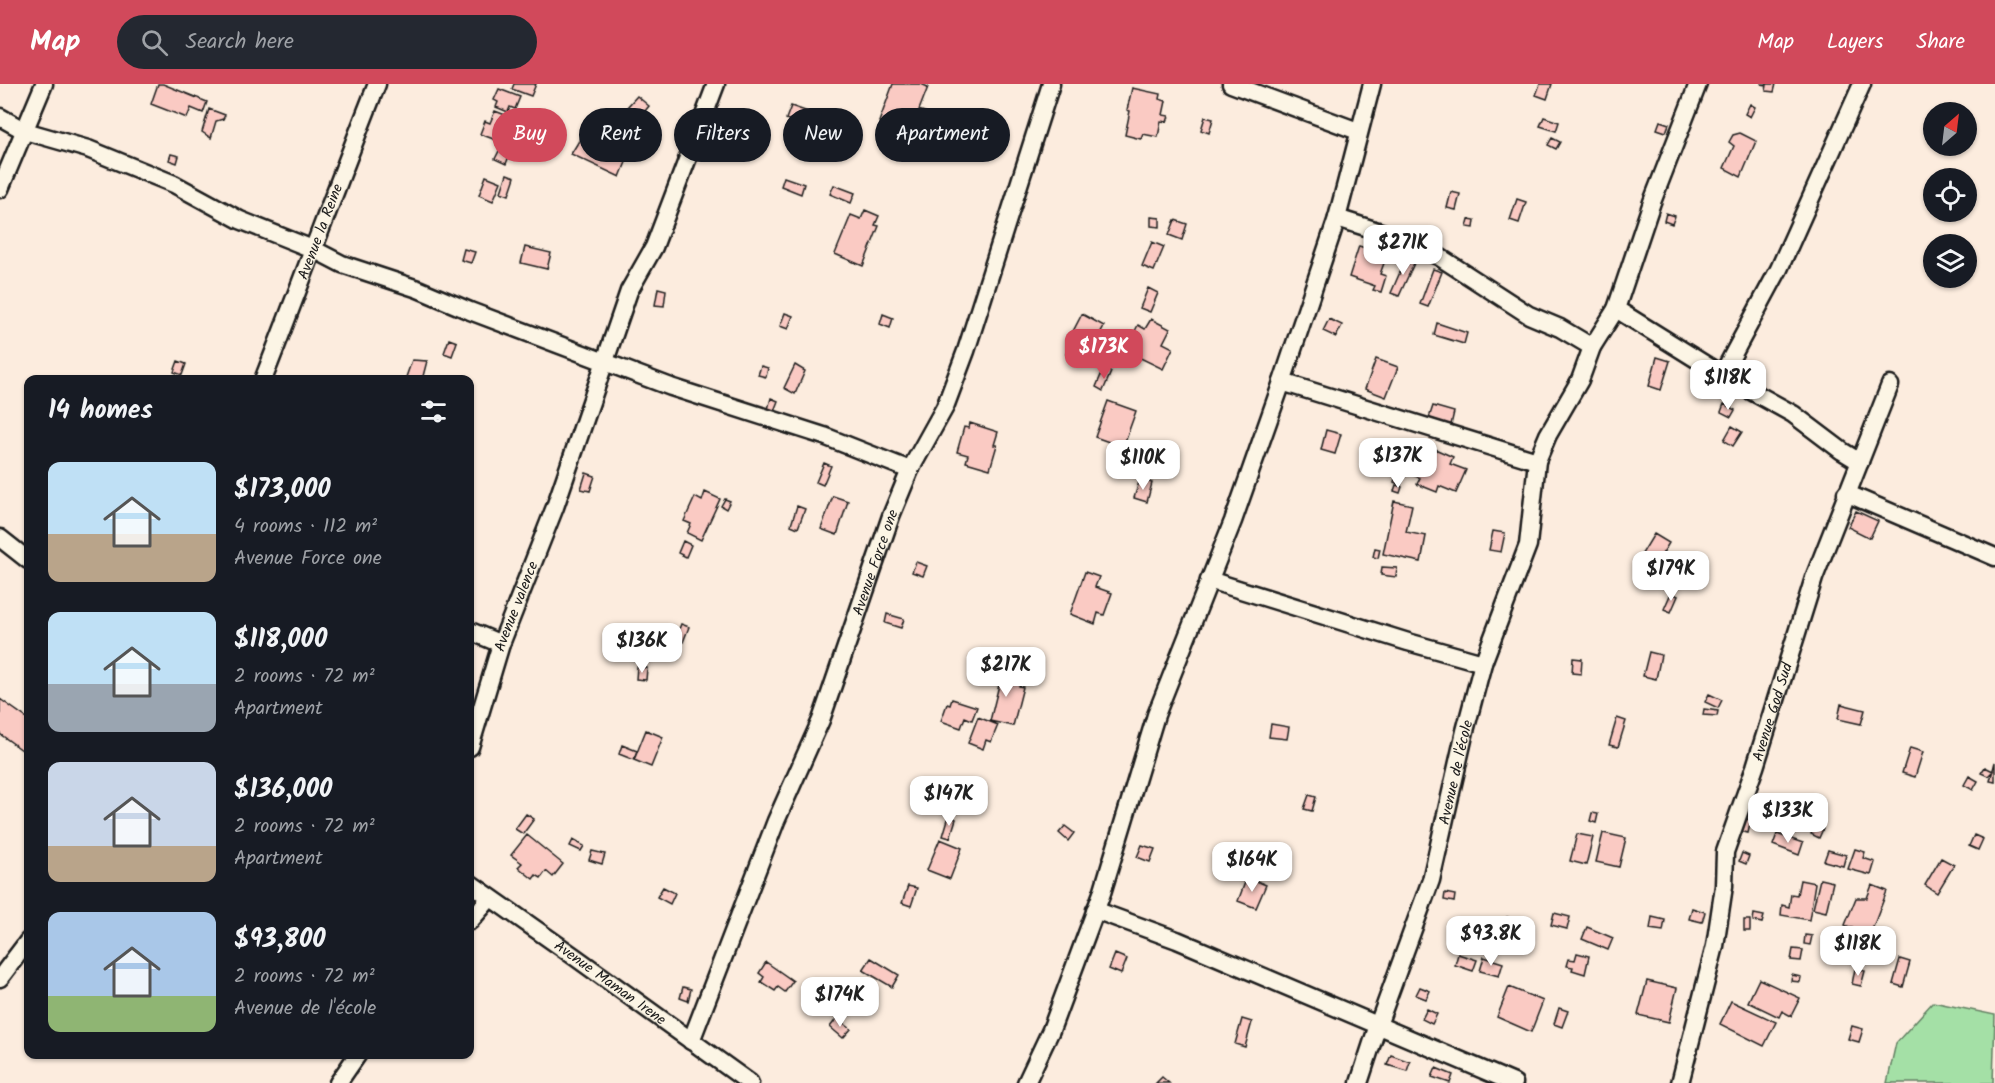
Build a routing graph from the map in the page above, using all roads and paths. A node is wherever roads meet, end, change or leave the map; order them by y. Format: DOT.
graph roads {
  1 [pos="44,84"];
  2 [pos="377,84"];
  3 [pos="716,84"];
  4 [pos="1051,84"];
  5 [pos="1231,84"];
  6 [pos="1372,84"];
  7 [pos="1698,84"];
  8 [pos="1862,84"];
  9 [pos="0,117"];
  10 [pos="25,131"];
  11 [pos="1359,131"];
  12 [pos="0,189"];
  13 [pos="1337,218"];
  14 [pos="315,250"];
  15 [pos="1616,309"];
  16 [pos="1592,347"];
  17 [pos="605,363"];
  18 [pos="265,375"];
  19 [pos="1722,375"];
  20 [pos="1282,382"];
  21 [pos="1890,385"];
  22 [pos="1537,460"];
  23 [pos="1860,462"];
  24 [pos="910,470"];
  25 [pos="1846,493"];
  26 [pos="0,538"];
  27 [pos="24,557"];
  28 [pos="1995,557"];
  29 [pos="1209,580"];
  30 [pos="474,633"];
  31 [pos="501,644"];
  32 [pos="1483,663"];
  33 [pos="474,734"];
  34 [pos="474,887"];
  35 [pos="490,898"];
  36 [pos="1095,910"];
  37 [pos="474,916"];
  38 [pos="24,945"];
  39 [pos="0,978"];
  40 [pos="1378,1025"];
  41 [pos="691,1041"];
  42 [pos="355,1059"];
  43 [pos="744,1081"];
  44 [pos="338,1083"];
  45 [pos="1026,1083"];
  46 [pos="1359,1083"];
  47 [pos="1514,1083"];
  48 [pos="1680,1083"];
  1 -- 10 [label="street"];
  2 -- 14 [label="street, Avenue la Reine"];
  3 -- 17 [label="street, Avenue valence"];
  4 -- 24 [label="street, Avenue Force one"];
  5 -- 11 [label="street"];
  6 -- 11 [label="street"];
  7 -- 15 [label="street, Avenue de l'école"];
  8 -- 19 [label="street"];
  9 -- 10 [label="street"];
  10 -- 12 [label="street"];
  10 -- 14 [label="street"];
  11 -- 13 [label="street"];
  13 -- 16 [label="street"];
  13 -- 20 [label="street"];
  14 -- 17 [label="street"];
  14 -- 18 [label="street, Avenue la Reine"];
  15 -- 16 [label="street, Avenue de l'école"];
  15 -- 19 [label="street"];
  16 -- 22 [label="street, Avenue de l'école"];
  17 -- 24 [label="street"];
  17 -- 31 [label="street, Avenue valence"];
  19 -- 23 [label="street"];
  20 -- 22 [label="street"];
  20 -- 29 [label="street"];
  21 -- 23 [label="street, Avenue God Sud"];
  22 -- 32 [label="street, Avenue de l'école"];
  23 -- 25 [label="street, Avenue God Sud"];
  24 -- 41 [label="street, Avenue Force one"];
  25 -- 28 [label="street"];
  25 -- 48 [label="street, Avenue God Sud"];
  26 -- 27 [label="street"];
  29 -- 32 [label="street"];
  29 -- 36 [label="street"];
  30 -- 31 [label="street"];
  31 -- 33 [label="street, Avenue valence"];
  32 -- 40 [label="street, Avenue de l'école"];
  34 -- 35 [label="street, Avenue Maman Irene"];
  35 -- 37 [label="street"];
  35 -- 41 [label="street, Avenue Maman Irene"];
  36 -- 40 [label="street"];
  36 -- 45 [label="street"];
  38 -- 39 [label="street"];
  40 -- 46 [label="street, Avenue de l'école"];
  40 -- 47 [label="street"];
  41 -- 43 [label="street, Avenue Maman Irene"];
  42 -- 44 [label="street"];
}
